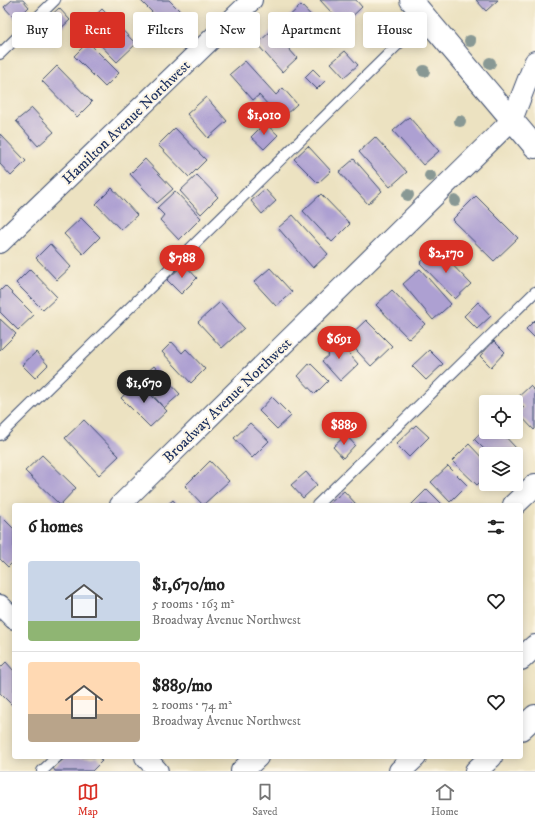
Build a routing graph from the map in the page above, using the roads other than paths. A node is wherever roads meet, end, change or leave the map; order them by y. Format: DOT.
graph roads {
  1 [pos="55,0"];
  2 [pos="252,0"];
  3 [pos="411,0"];
  4 [pos="422,12"];
  5 [pos="427,18"];
  6 [pos="394,48"];
  7 [pos="0,54"];
  8 [pos="535,61"];
  9 [pos="512,120"];
  10 [pos="535,147"];
  11 [pos="0,243"];
  12 [pos="535,292"];
  13 [pos="0,435"];
  14 [pos="535,485"];
  15 [pos="122,503"];
  16 [pos="319,503"];
  17 [pos="516,503"];
  18 [pos="535,646"];
  19 [pos="523,657"];
  20 [pos="535,716"];
  21 [pos="523,727"];
  22 [pos="55,759"];
  23 [pos="148,759"];
  24 [pos="255,759"];
  25 [pos="413,759"];
  26 [pos="489,759"];
  27 [pos="42,771"];
  28 [pos="158,771"];
  29 [pos="242,771"];
  30 [pos="400,771"];
  31 [pos="476,771"];
  1 -- 7 [label="lane"];
  2 -- 11 [label="street, Hamilton Avenue Northwest"];
  3 -- 4 [label="main road"];
  5 -- 9 [label="main road"];
  6 -- 13 [label="lane"];
  8 -- 9 [label="street, Broadway Avenue Northwest"];
  9 -- 10 [label="main road"];
  9 -- 15 [label="street, Broadway Avenue Northwest"];
  12 -- 16 [label="lane"];
  14 -- 17 [label="main road"];
  18 -- 19 [label="main road"];
  20 -- 21 [label="main road"];
  22 -- 27 [label="lane"];
  23 -- 28 [label="street"];
  24 -- 29 [label="main road"];
  25 -- 30 [label="main road"];
  26 -- 31 [label="main road"];
}
